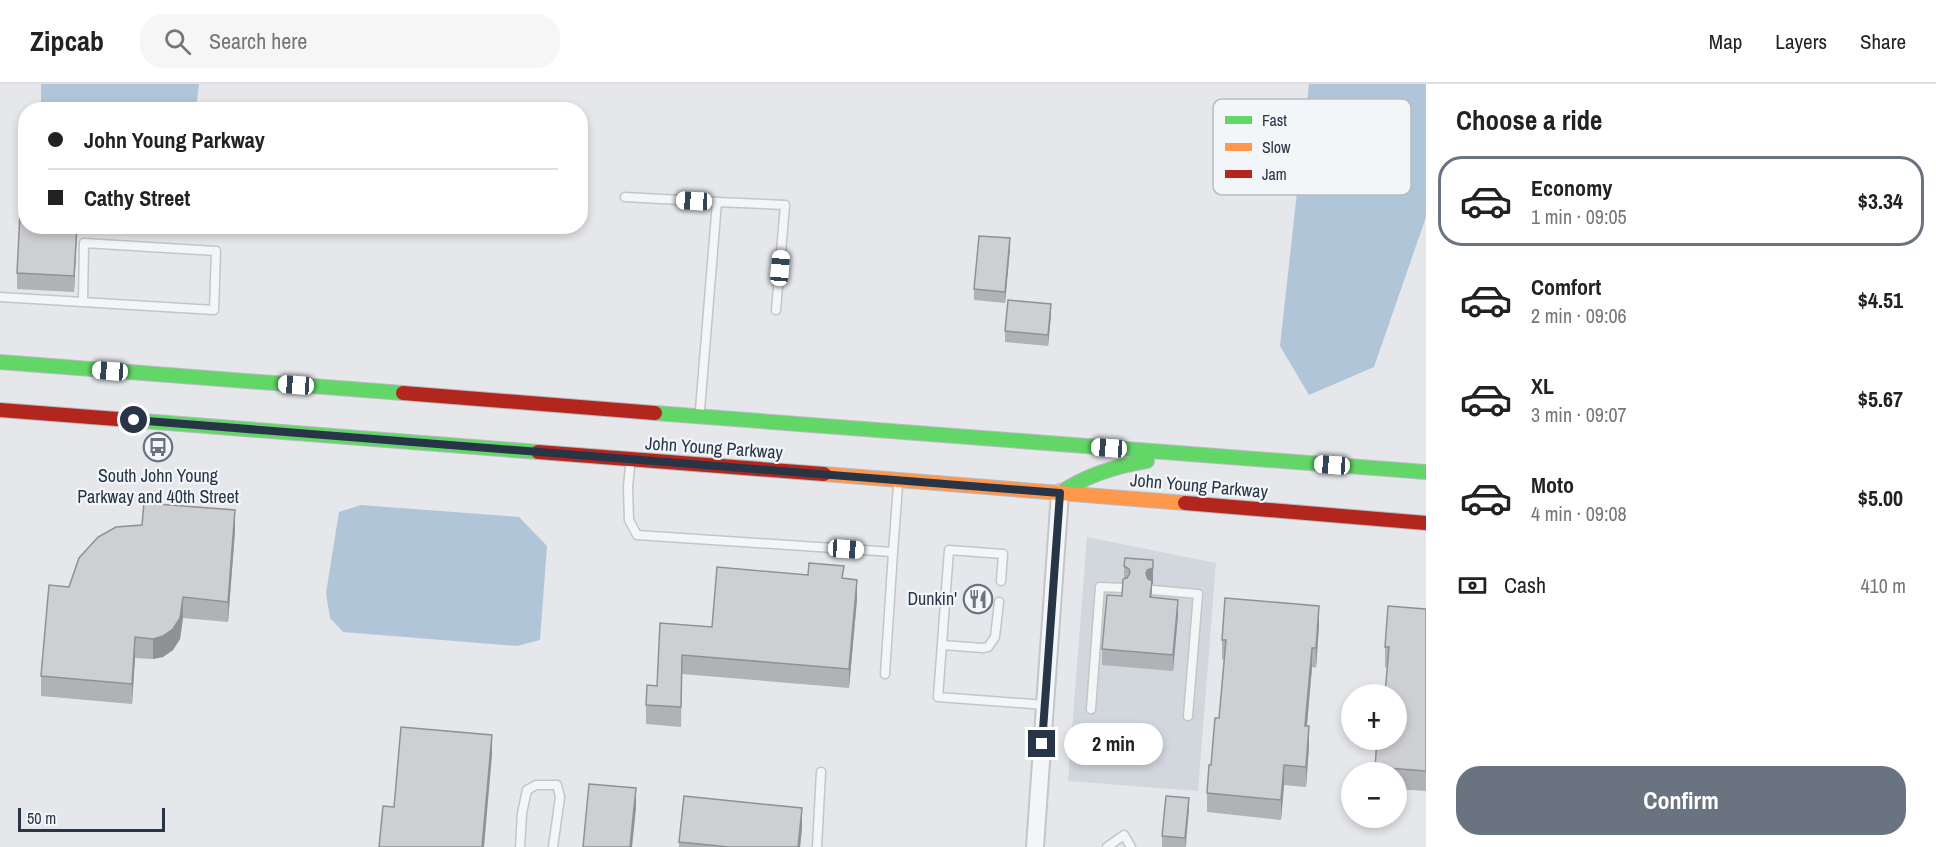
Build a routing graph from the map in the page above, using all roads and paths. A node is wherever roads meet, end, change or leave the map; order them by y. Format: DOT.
graph roads {
  1 [pos="625,197"];
  2 [pos="717,202"];
  3 [pos="0,297"];
  4 [pos="82,301"];
  5 [pos="776,310"];
  6 [pos="0,362"];
  7 [pos="0,410"];
  8 [pos="700,416"];
  9 [pos="1198,455"];
  10 [pos="630,459"];
  11 [pos="1426,472"];
  12 [pos="898,480"];
  13 [pos="1060,493"];
  14 [pos="1426,524"];
  15 [pos="892,552"];
  16 [pos="1001,581"];
  17 [pos="1124,588"];
  18 [pos="1152,590"];
  19 [pos="999,602"];
  20 [pos="942,645"];
  21 [pos="885,674"];
  22 [pos="1045,705"];
  23 [pos="1091,709"];
  24 [pos="1188,716"];
  25 [pos="821,772"];
  26 [pos="520,847"];
  27 [pos="553,847"];
  28 [pos="817,847"];
  29 [pos="1035,847"];
  30 [pos="1107,847"];
  31 [pos="1131,847"];
  1 -- 2 [label="lane"];
  2 -- 5 [label="lane"];
  2 -- 8 [label="lane"];
  3 -- 4 [label="lane"];
  4 -- 4 [label="lane"];
  6 -- 8 [label="highway, John Young Parkway"];
  7 -- 10 [label="highway, John Young Parkway"];
  8 -- 9 [label="highway, John Young Parkway"];
  9 -- 11 [label="highway, John Young Parkway"];
  9 -- 13 [label="highway"];
  10 -- 12 [label="highway, John Young Parkway"];
  10 -- 15 [label="lane"];
  12 -- 13 [label="highway, John Young Parkway"];
  12 -- 15 [label="lane"];
  13 -- 14 [label="highway, John Young Parkway"];
  13 -- 22 [label="street"];
  15 -- 21 [label="lane"];
  16 -- 20 [label="lane"];
  17 -- 23 [label="lane"];
  18 -- 24 [label="lane"];
  19 -- 20 [label="lane"];
  20 -- 22 [label="lane"];
  22 -- 29 [label="street"];
  25 -- 28 [label="lane"];
  26 -- 27 [label="lane"];
  30 -- 31 [label="lane"];
}
